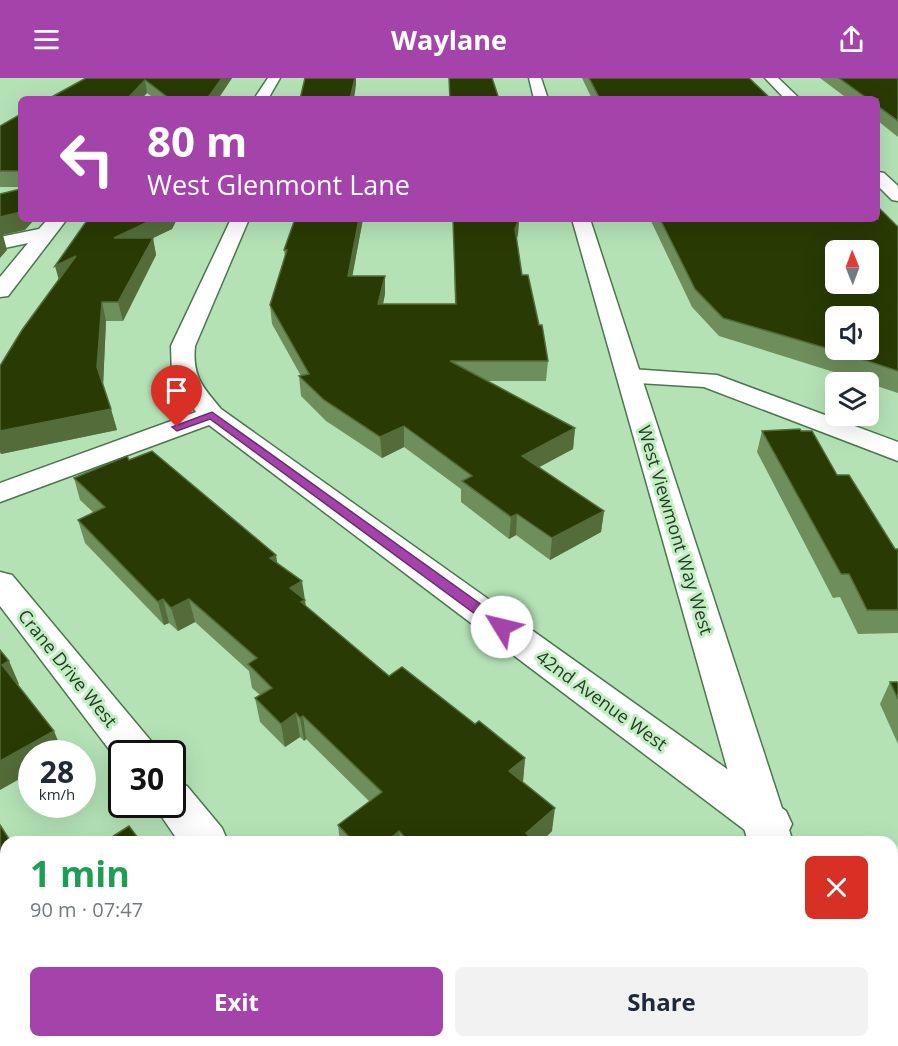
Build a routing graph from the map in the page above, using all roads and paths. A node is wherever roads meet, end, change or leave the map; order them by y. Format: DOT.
graph roads {
  1 [pos="274,78"];
  2 [pos="535,78"];
  3 [pos="771,78"];
  4 [pos="263,96"];
  5 [pos="541,96"];
  6 [pos="790,96"];
  7 [pos="880,179"];
  8 [pos="898,197"];
  9 [pos="880,198"];
  10 [pos="239,222"];
  11 [pos="582,222"];
  12 [pos="52,226"];
  13 [pos="0,243"];
  14 [pos="0,291"];
  15 [pos="631,377"];
  16 [pos="212,415"];
  17 [pos="898,452"];
  18 [pos="0,492"];
  19 [pos="0,583"];
  20 [pos="126,740"];
  21 [pos="186,817"];
  22 [pos="774,833"];
  23 [pos="201,836"];
  1 -- 4 [label="street"];
  2 -- 5 [label="street"];
  3 -- 6 [label="street"];
  7 -- 8 [label="street"];
  8 -- 9 [label="street"];
  10 -- 16 [label="street, 42nd Avenue West"];
  11 -- 15 [label="street, West Viewmont Way West"];
  12 -- 13 [label="street"];
  12 -- 14 [label="street"];
  15 -- 17 [label="street"];
  15 -- 22 [label="street, West Viewmont Way West"];
  16 -- 18 [label="street"];
  16 -- 22 [label="street, 42nd Avenue West"];
  19 -- 20 [label="street, Crane Drive West"];
  21 -- 23 [label="street"];
}
